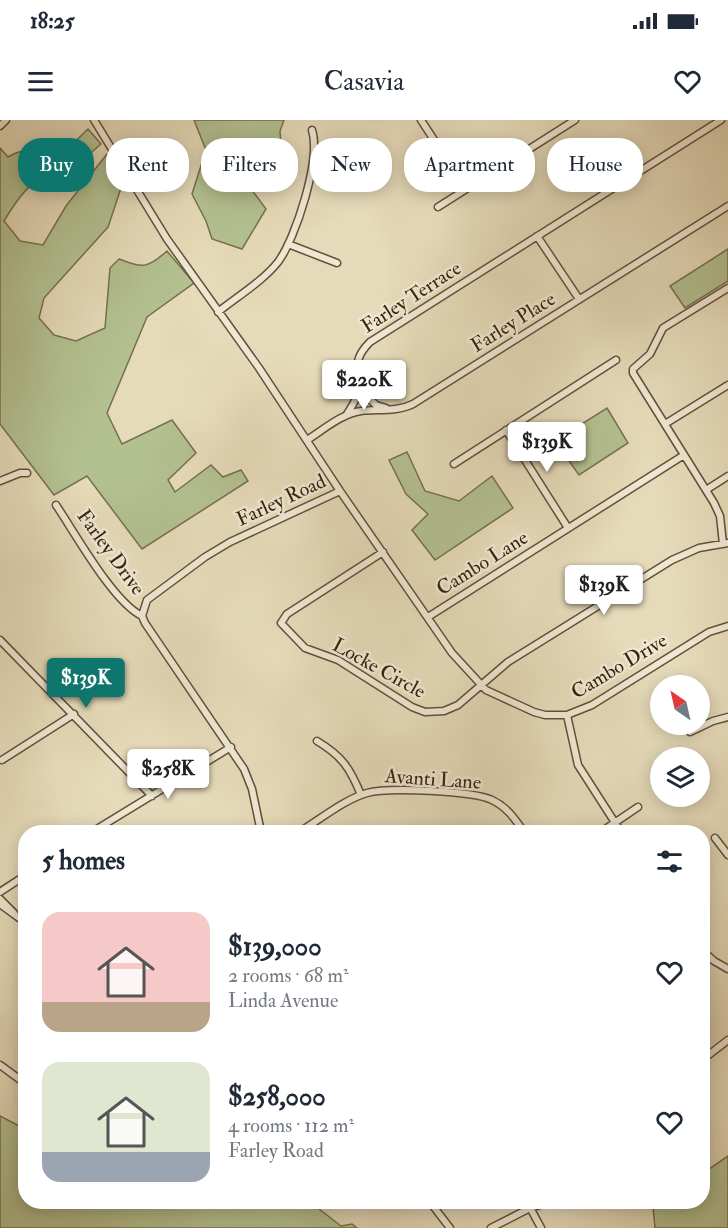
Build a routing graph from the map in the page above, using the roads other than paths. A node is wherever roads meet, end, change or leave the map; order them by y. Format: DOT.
graph roads {
  1 [pos="6,120"];
  2 [pos="94,120"];
  3 [pos="421,120"];
  4 [pos="575,120"];
  5 [pos="721,120"];
  6 [pos="0,126"];
  7 [pos="312,130"];
  8 [pos="433,138"];
  9 [pos="535,145"];
  10 [pos="461,192"];
  11 [pos="728,206"];
  12 [pos="438,207"];
  13 [pos="537,236"];
  14 [pos="288,244"];
  15 [pos="337,263"];
  16 [pos="728,288"];
  17 [pos="579,299"];
  18 [pos="218,312"];
  19 [pos="616,360"];
  20 [pos="728,385"];
  21 [pos="358,388"];
  22 [pos="388,409"];
  23 [pos="346,414"];
  24 [pos="665,424"];
  25 [pos="506,430"];
  26 [pos="307,440"];
  27 [pos="684,455"];
  28 [pos="454,464"];
  29 [pos="27,473"];
  30 [pos="728,476"];
  31 [pos="0,481"];
  32 [pos="706,490"];
  33 [pos="340,491"];
  34 [pos="56,505"];
  35 [pos="568,528"];
  36 [pos="726,544"];
  37 [pos="383,552"];
  38 [pos="142,616"];
  39 [pos="428,617"];
  40 [pos="728,626"];
  41 [pos="0,640"];
  42 [pos="480,685"];
  43 [pos="74,714"];
  44 [pos="567,715"];
  45 [pos="728,717"];
  46 [pos="710,722"];
  47 [pos="317,741"];
  48 [pos="231,747"];
  49 [pos="2,760"];
  50 [pos="361,795"];
  51 [pos="152,796"];
  52 [pos="638,807"];
  53 [pos="615,823"];
  54 [pos="104,825"];
  55 [pos="259,825"];
  56 [pos="311,825"];
  57 [pos="519,825"];
  58 [pos="612,825"];
  59 [pos="715,838"];
  60 [pos="728,855"];
  61 [pos="18,880"];
  62 [pos="0,892"];
  63 [pos="0,898"];
  64 [pos="0,904"];
  65 [pos="16,916"];
  66 [pos="710,957"];
  67 [pos="728,969"];
  68 [pos="728,1040"];
  69 [pos="710,1054"];
  70 [pos="0,1065"];
  71 [pos="18,1078"];
  72 [pos="435,1209"];
  73 [pos="528,1209"];
  74 [pos="531,1209"];
  75 [pos="450,1228"];
  76 [pos="491,1228"];
  77 [pos="542,1228"];
  1 -- 6 [label="street"];
  2 -- 18 [label="street, Farley Road"];
  3 -- 8 [label="street"];
  4 -- 9 [label="street"];
  5 -- 13 [label="street, Farley Terrace"];
  7 -- 14 [label="street"];
  10 -- 12 [label="street"];
  11 -- 17 [label="street, Farley Place"];
  13 -- 17 [label="street"];
  13 -- 21 [label="street, Farley Terrace"];
  14 -- 15 [label="street"];
  14 -- 18 [label="street"];
  16 -- 24 [label="street"];
  17 -- 22 [label="street, Farley Place"];
  18 -- 26 [label="street, Farley Road"];
  19 -- 25 [label="street"];
  20 -- 24 [label="street"];
  21 -- 22 [label="street"];
  21 -- 23 [label="street, Farley Terrace"];
  22 -- 23 [label="street, Farley Place"];
  23 -- 26 [label="street, Farley Place"];
  24 -- 27 [label="street"];
  25 -- 28 [label="street"];
  25 -- 35 [label="street"];
  26 -- 33 [label="street, Farley Road"];
  27 -- 32 [label="street"];
  27 -- 35 [label="street, Cambo Lane"];
  29 -- 31 [label="street"];
  30 -- 32 [label="street"];
  32 -- 36 [label="street"];
  33 -- 37 [label="street, Cambo Lane"];
  33 -- 38 [label="street, Farley Road"];
  34 -- 38 [label="street, Farley Drive"];
  35 -- 39 [label="street, Cambo Lane"];
  36 -- 42 [label="street"];
  37 -- 39 [label="street, Cambo Lane"];
  37 -- 42 [label="street, Locke Circle"];
  38 -- 48 [label="street"];
  39 -- 42 [label="street, Cambo Drive"];
  40 -- 44 [label="street, Cambo Drive"];
  41 -- 43 [label="street"];
  42 -- 44 [label="street, Cambo Drive"];
  43 -- 49 [label="street"];
  43 -- 51 [label="street"];
  44 -- 53 [label="street"];
  45 -- 46 [label="street"];
  47 -- 50 [label="street"];
  48 -- 51 [label="street"];
  48 -- 55 [label="street"];
  50 -- 56 [label="street, Avanti Lane"];
  50 -- 57 [label="street, Avanti Lane"];
  51 -- 54 [label="street"];
  52 -- 53 [label="street"];
  53 -- 58 [label="street"];
  59 -- 60 [label="street"];
  61 -- 62 [label="street"];
  63 -- 65 [label="street"];
  64 -- 65 [label="street"];
  66 -- 67 [label="street"];
  68 -- 69 [label="street"];
  70 -- 71 [label="street"];
  72 -- 75 [label="street"];
  73 -- 76 [label="street"];
  74 -- 77 [label="street"];
}
